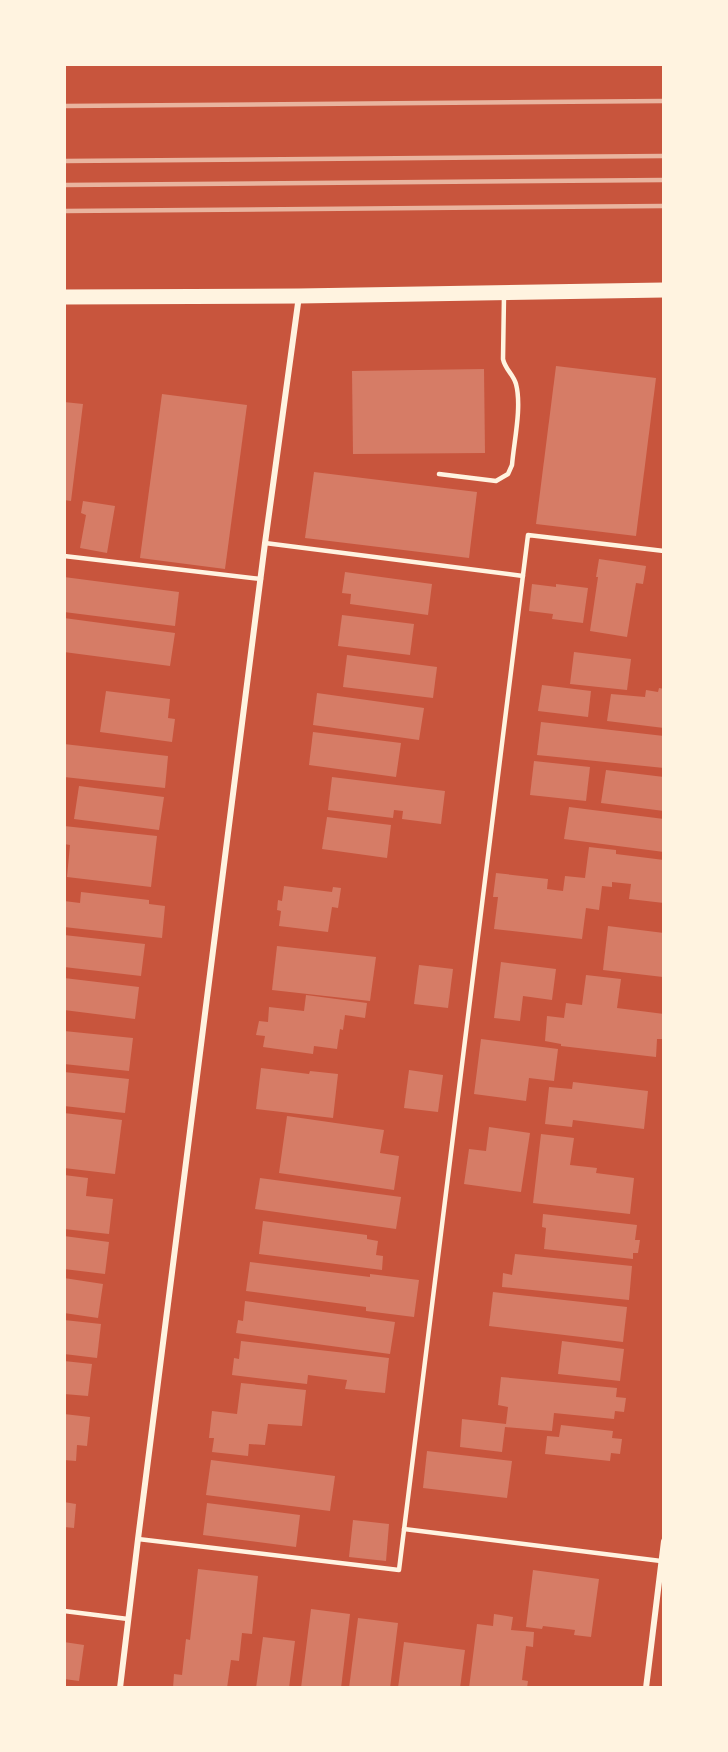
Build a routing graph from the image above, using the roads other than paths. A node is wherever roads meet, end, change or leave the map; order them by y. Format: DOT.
graph roads {
  1 [pos="663,290"];
  2 [pos="504,292"];
  3 [pos="299,296"];
  4 [pos="64,297"];
  5 [pos="439,474"];
  6 [pos="265,543"];
  7 [pos="663,551"];
  8 [pos="64,556"];
  9 [pos="523,576"];
  10 [pos="262,579"];
  11 [pos="405,1529"];
  12 [pos="138,1539"];
  13 [pos="663,1541"];
  14 [pos="661,1561"];
  15 [pos="64,1611"];
  16 [pos="128,1619"];
  17 [pos="120,1688"];
  18 [pos="646,1688"];
  1 -- 2 [label="main road"];
  2 -- 3 [label="main road"];
  2 -- 5 [label="lane"];
  3 -- 4 [label="main road"];
  3 -- 6 [label="street"];
  6 -- 9 [label="lane"];
  6 -- 10 [label="street"];
  7 -- 9 [label="lane"];
  8 -- 10 [label="lane"];
  9 -- 11 [label="lane"];
  10 -- 12 [label="street"];
  11 -- 12 [label="lane"];
  11 -- 14 [label="lane"];
  12 -- 16 [label="street"];
  13 -- 14 [label="street"];
  14 -- 18 [label="street"];
  15 -- 16 [label="lane"];
  16 -- 17 [label="street"];
}
